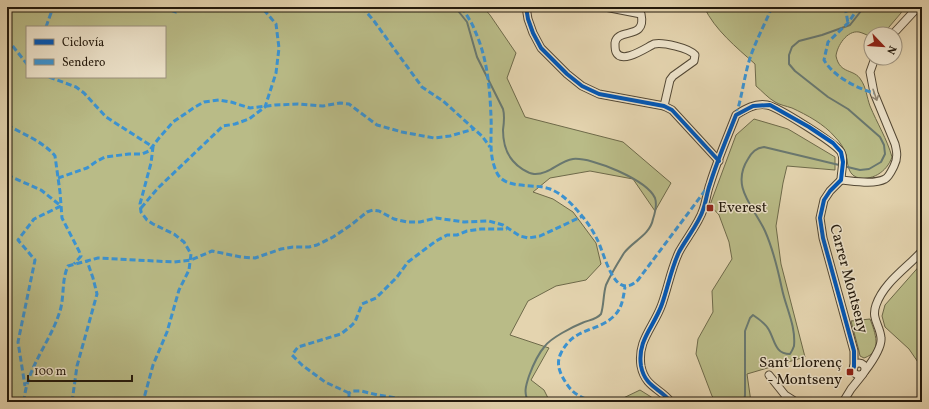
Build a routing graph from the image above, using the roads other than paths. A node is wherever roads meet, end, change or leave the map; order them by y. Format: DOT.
graph roads {
  1 [pos="526,7"];
  2 [pos="605,7"];
  3 [pos="918,7"];
  4 [pos="900,26"];
  5 [pos="872,66"];
  6 [pos="664,106"];
  7 [pos="719,161"];
  8 [pos="840,180"];
  9 [pos="922,250"];
  10 [pos="874,357"];
  11 [pos="856,367"];
  12 [pos="864,372"];
  13 [pos="768,375"];
  14 [pos="851,389"];
  15 [pos="671,402"];
  16 [pos="796,402"];
  17 [pos="843,402"];
  1 -- 6 [label="street"];
  2 -- 6 [label="street"];
  3 -- 4 [label="street"];
  5 -- 8 [label="street, one-way"];
  6 -- 7 [label="street"];
  7 -- 8 [label="street"];
  7 -- 15 [label="street"];
  8 -- 11 [label="street, Carrer Montseny"];
  9 -- 10 [label="street"];
  10 -- 11 [label="street"];
  10 -- 12 [label="street"];
  11 -- 12 [label="street"];
  11 -- 12 [label="street, Carrer Montseny"];
  11 -- 14 [label="street"];
  12 -- 14 [label="street"];
  13 -- 16 [label="street"];
  14 -- 17 [label="street"];
}
